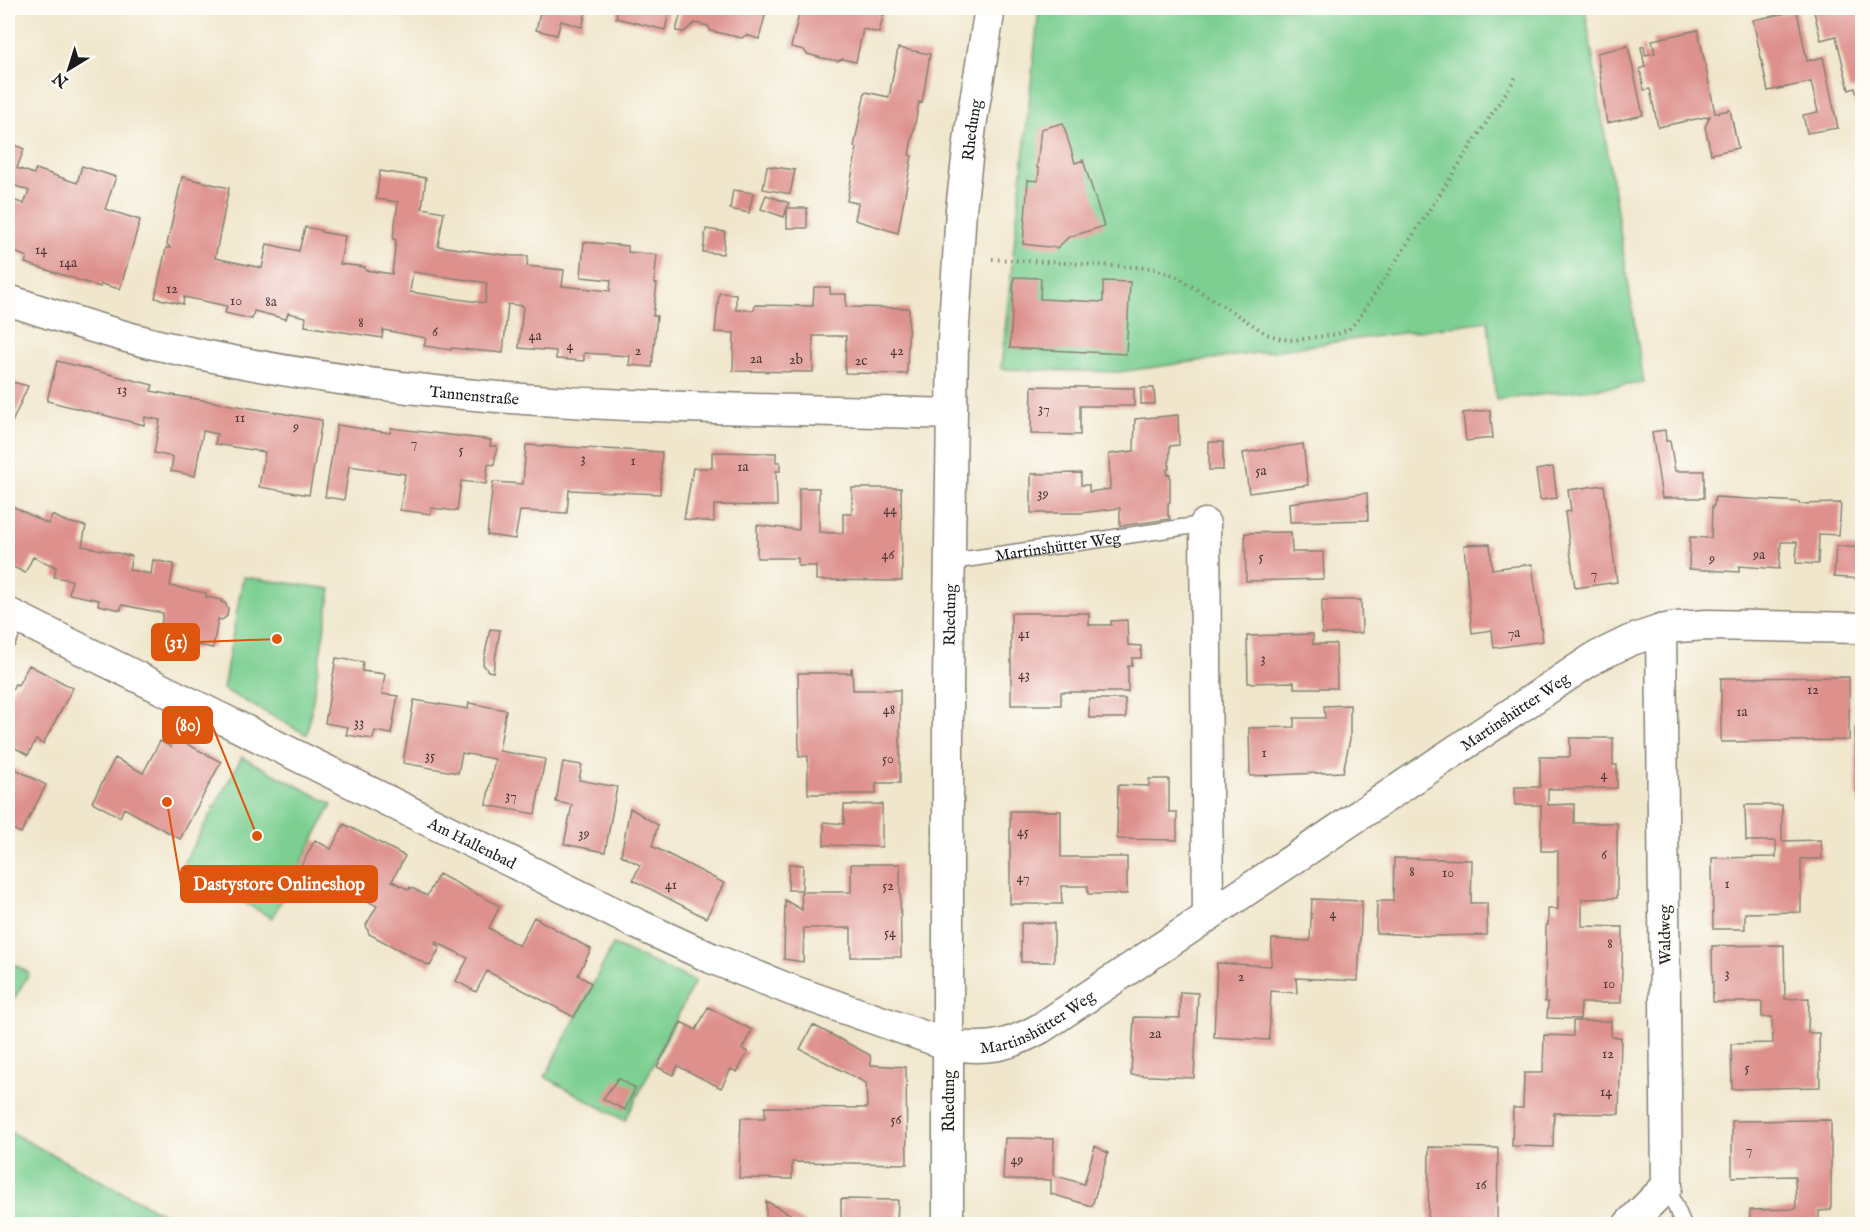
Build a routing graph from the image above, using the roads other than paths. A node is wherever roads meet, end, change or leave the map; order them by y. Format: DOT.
graph roads {
  1 [pos="990,8"];
  2 [pos="8,300"];
  3 [pos="951,414"];
  4 [pos="1205,524"];
  5 [pos="948,562"];
  6 [pos="11,625"];
  7 [pos="1863,628"];
  8 [pos="1661,630"];
  9 [pos="1208,915"];
  10 [pos="949,1045"];
  11 [pos="1666,1186"];
  12 [pos="948,1224"];
  13 [pos="1629,1224"];
  14 [pos="1683,1224"];
  1 -- 3 [label="street, Rhedung"];
  2 -- 3 [label="street, Tannenstraße"];
  3 -- 5 [label="street, Rhedung"];
  4 -- 5 [label="lane, Martinshütter Weg"];
  4 -- 9 [label="street, Martinshütter Weg"];
  5 -- 10 [label="street, Rhedung"];
  6 -- 10 [label="street, Am Hallenbad"];
  7 -- 8 [label="street, Martinshütter Weg"];
  8 -- 9 [label="street, Martinshütter Weg"];
  8 -- 11 [label="street, Waldweg"];
  9 -- 10 [label="street, Martinshütter Weg"];
  10 -- 12 [label="street, Rhedung"];
  11 -- 13 [label="street"];
  11 -- 14 [label="lane"];
}
